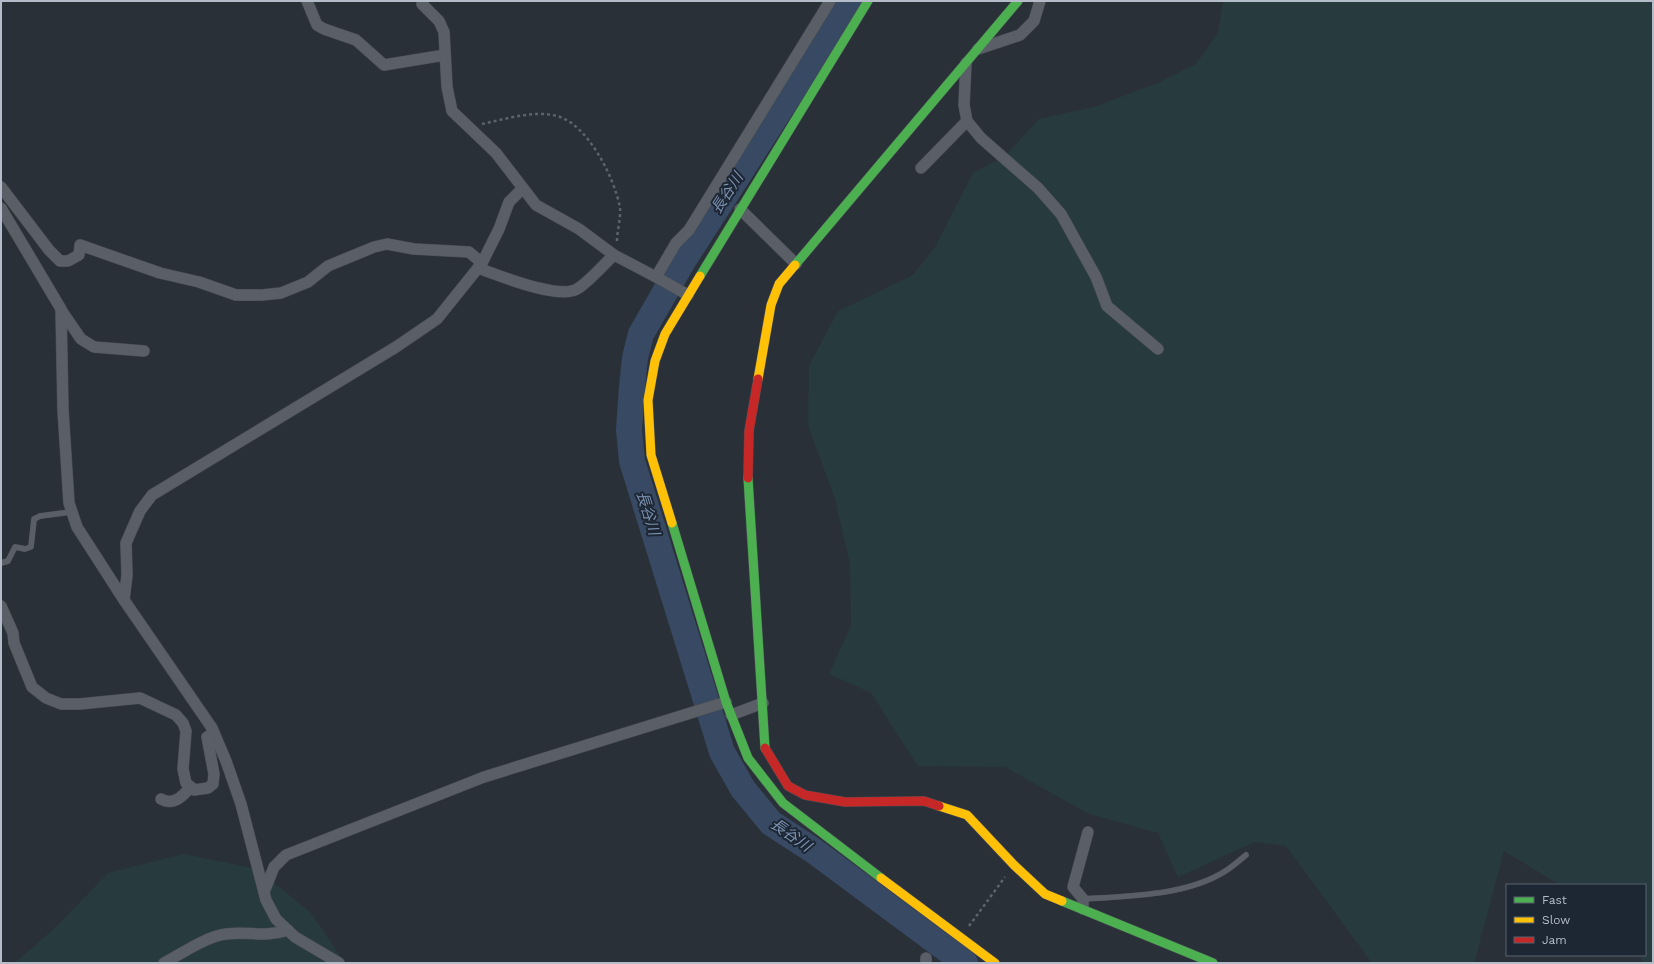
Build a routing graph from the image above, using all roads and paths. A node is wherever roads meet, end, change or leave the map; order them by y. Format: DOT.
graph roads {
  1 [pos="307,1"];
  2 [pos="423,1"];
  3 [pos="830,1"];
  4 [pos="868,1"];
  5 [pos="1018,1"];
  6 [pos="1040,1"];
  7 [pos="978,49"];
  8 [pos="445,55"];
  9 [pos="966,63"];
  10 [pos="967,121"];
  11 [pos="468,126"];
  12 [pos="921,168"];
  13 [pos="1,187"];
  14 [pos="522,189"];
  15 [pos="1,208"];
  16 [pos="740,209"];
  17 [pos="617,257"];
  18 [pos="796,264"];
  19 [pos="480,265"];
  20 [pos="656,277"];
  21 [pos="688,295"];
  22 [pos="61,309"];
  23 [pos="1158,349"];
  24 [pos="144,351"];
  25 [pos="71,512"];
  26 [pos="1,563"];
  27 [pos="124,600"];
  28 [pos="1,606"];
  29 [pos="726,702"];
  30 [pos="763,704"];
  31 [pos="731,715"];
  32 [pos="214,732"];
  33 [pos="191,787"];
  34 [pos="160,799"];
  35 [pos="1088,832"];
  36 [pos="1246,855"];
  37 [pos="1014,865"];
  38 [pos="264,892"];
  39 [pos="1083,904"];
  40 [pos="288,930"];
  41 [pos="961,938"];
  42 [pos="164,963"];
  43 [pos="339,963"];
  44 [pos="995,963"];
  45 [pos="1213,963"];
  1 -- 8 [label="street"];
  2 -- 8 [label="street"];
  3 -- 20 [label="street"];
  4 -- 16 [label="street"];
  5 -- 7 [label="street"];
  6 -- 7 [label="street"];
  7 -- 9 [label="street"];
  8 -- 11 [label="street"];
  9 -- 10 [label="street"];
  9 -- 18 [label="street"];
  10 -- 12 [label="street"];
  10 -- 23 [label="street"];
  11 -- 14 [label="street"];
  11 -- 17 [label="path"];
  13 -- 19 [label="street"];
  14 -- 17 [label="street"];
  14 -- 19 [label="street"];
  15 -- 22 [label="street"];
  16 -- 18 [label="street"];
  16 -- 21 [label="street"];
  17 -- 19 [label="street"];
  17 -- 20 [label="street"];
  18 -- 30 [label="street"];
  19 -- 27 [label="street"];
  20 -- 21 [label="street"];
  21 -- 29 [label="street"];
  22 -- 24 [label="street"];
  22 -- 25 [label="street"];
  25 -- 26 [label="lane"];
  25 -- 27 [label="street"];
  27 -- 32 [label="street"];
  28 -- 33 [label="street"];
  29 -- 31 [label="street"];
  29 -- 38 [label="street"];
  30 -- 31 [label="street"];
  30 -- 37 [label="street"];
  31 -- 41 [label="street"];
  32 -- 33 [label="street"];
  32 -- 38 [label="street"];
  33 -- 34 [label="street"];
  35 -- 39 [label="street"];
  36 -- 39 [label="lane"];
  37 -- 39 [label="street"];
  37 -- 41 [label="path"];
  38 -- 40 [label="street"];
  39 -- 45 [label="street"];
  40 -- 42 [label="street"];
  40 -- 43 [label="street"];
  41 -- 44 [label="street"];
}
